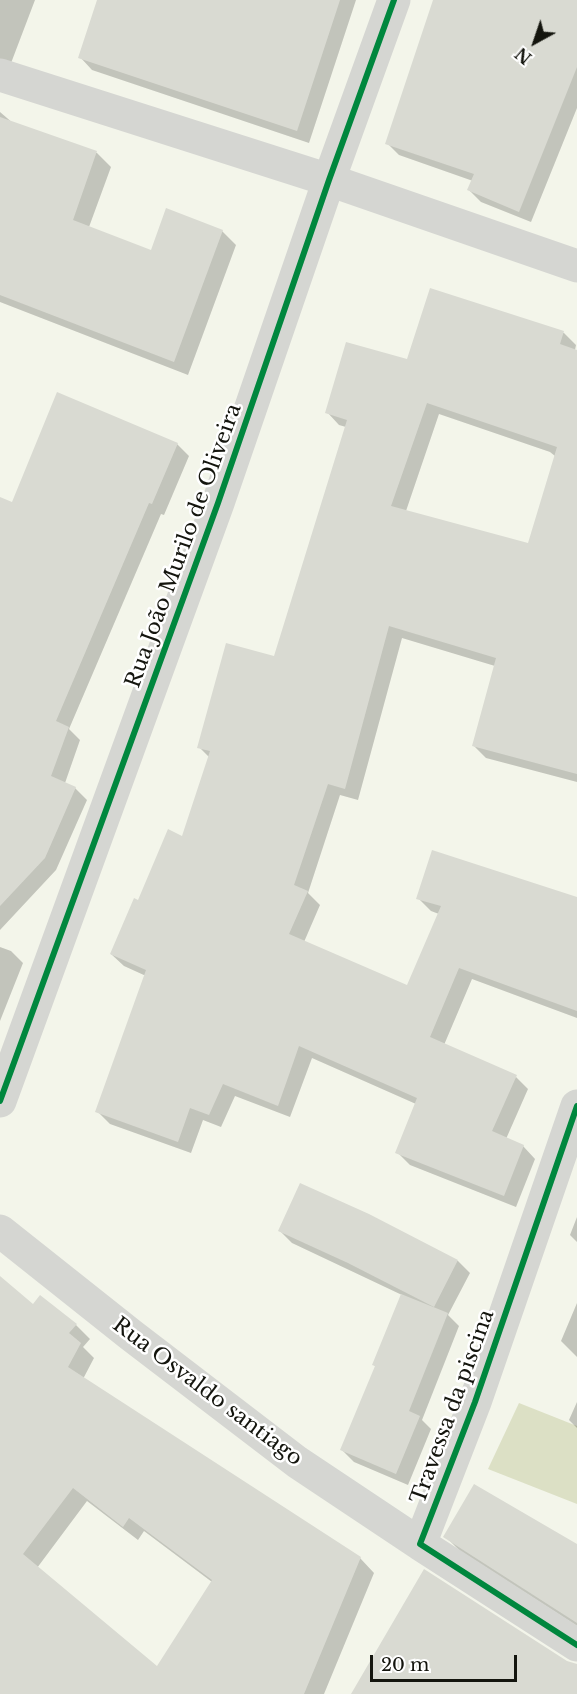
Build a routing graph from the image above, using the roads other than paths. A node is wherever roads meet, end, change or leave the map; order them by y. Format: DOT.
graph roads {
  1 [pos="394,0"];
  2 [pos="0,75"];
  3 [pos="329,180"];
  4 [pos="577,266"];
  5 [pos="0,1101"];
  6 [pos="577,1106"];
  7 [pos="0,1231"];
  8 [pos="420,1544"];
  9 [pos="577,1645"];
  1 -- 3 [label="street, Rua João Murilo de Oliveira"];
  2 -- 3 [label="street"];
  3 -- 4 [label="street"];
  3 -- 5 [label="street, Rua João Murilo de Oliveira"];
  6 -- 8 [label="street, Travessa da piscina"];
  7 -- 8 [label="street, Rua Osvaldo santiago"];
  8 -- 9 [label="street"];
}
